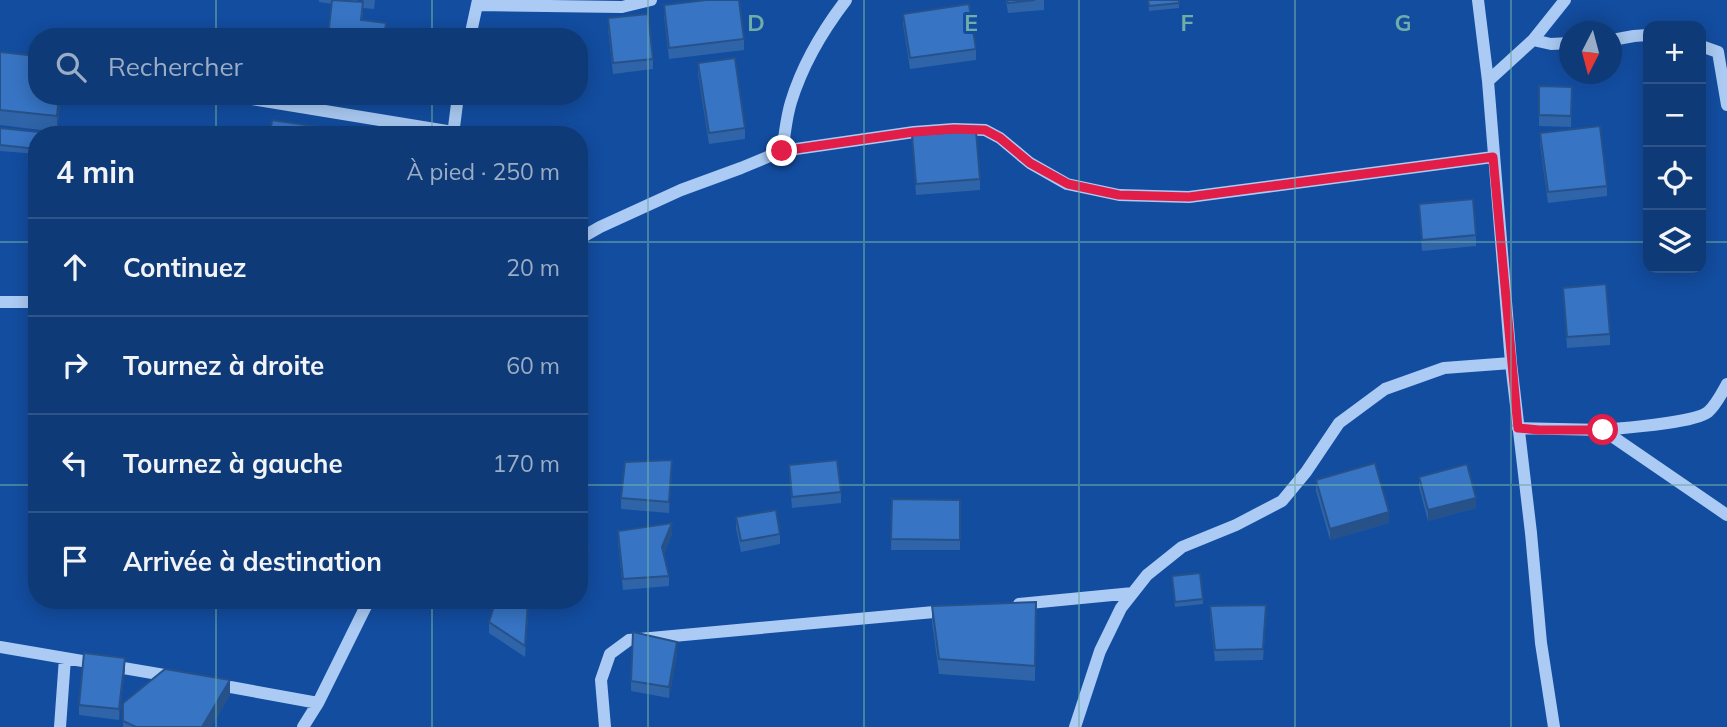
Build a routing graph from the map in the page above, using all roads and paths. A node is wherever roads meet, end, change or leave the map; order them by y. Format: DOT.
graph roads {
  1 [pos="651,0"];
  2 [pos="846,0"];
  3 [pos="1478,0"];
  4 [pos="1565,0"];
  5 [pos="477,3"];
  6 [pos="472,28"];
  7 [pos="1643,36"];
  8 [pos="1622,38"];
  9 [pos="1533,40"];
  10 [pos="1559,44"];
  11 [pos="1722,52"];
  12 [pos="1488,81"];
  13 [pos="287,105"];
  14 [pos="457,105"];
  15 [pos="1727,105"];
  16 [pos="411,126"];
  17 [pos="454,126"];
  18 [pos="782,151"];
  19 [pos="1493,157"];
  20 [pos="588,234"];
  21 [pos="0,302"];
  22 [pos="28,302"];
  23 [pos="1511,363"];
  24 [pos="1727,384"];
  25 [pos="1518,428"];
  26 [pos="1603,430"];
  27 [pos="1727,515"];
  28 [pos="1133,593"];
  29 [pos="1010,605"];
  30 [pos="365,609"];
  31 [pos="956,610"];
  32 [pos="0,647"];
  33 [pos="65,658"];
  34 [pos="318,703"];
  35 [pos="60,727"];
  36 [pos="303,727"];
  37 [pos="605,727"];
  38 [pos="1075,727"];
  39 [pos="1554,727"];
  1 -- 5 [label="street"];
  2 -- 18 [label="street"];
  3 -- 12 [label="street"];
  4 -- 9 [label="street"];
  5 -- 6 [label="street"];
  7 -- 8 [label="street"];
  9 -- 10 [label="street"];
  9 -- 12 [label="street"];
  11 -- 15 [label="street"];
  12 -- 19 [label="street"];
  13 -- 16 [label="street"];
  14 -- 17 [label="street"];
  18 -- 19 [label="street"];
  18 -- 20 [label="street"];
  19 -- 23 [label="street"];
  21 -- 22 [label="street"];
  23 -- 25 [label="street"];
  23 -- 28 [label="street"];
  24 -- 26 [label="street"];
  25 -- 26 [label="street"];
  25 -- 39 [label="street"];
  26 -- 27 [label="street"];
  28 -- 29 [label="street"];
  28 -- 38 [label="street"];
  30 -- 34 [label="street"];
  31 -- 37 [label="street"];
  32 -- 33 [label="street"];
  33 -- 34 [label="street"];
  33 -- 35 [label="street"];
  34 -- 36 [label="street"];
}
